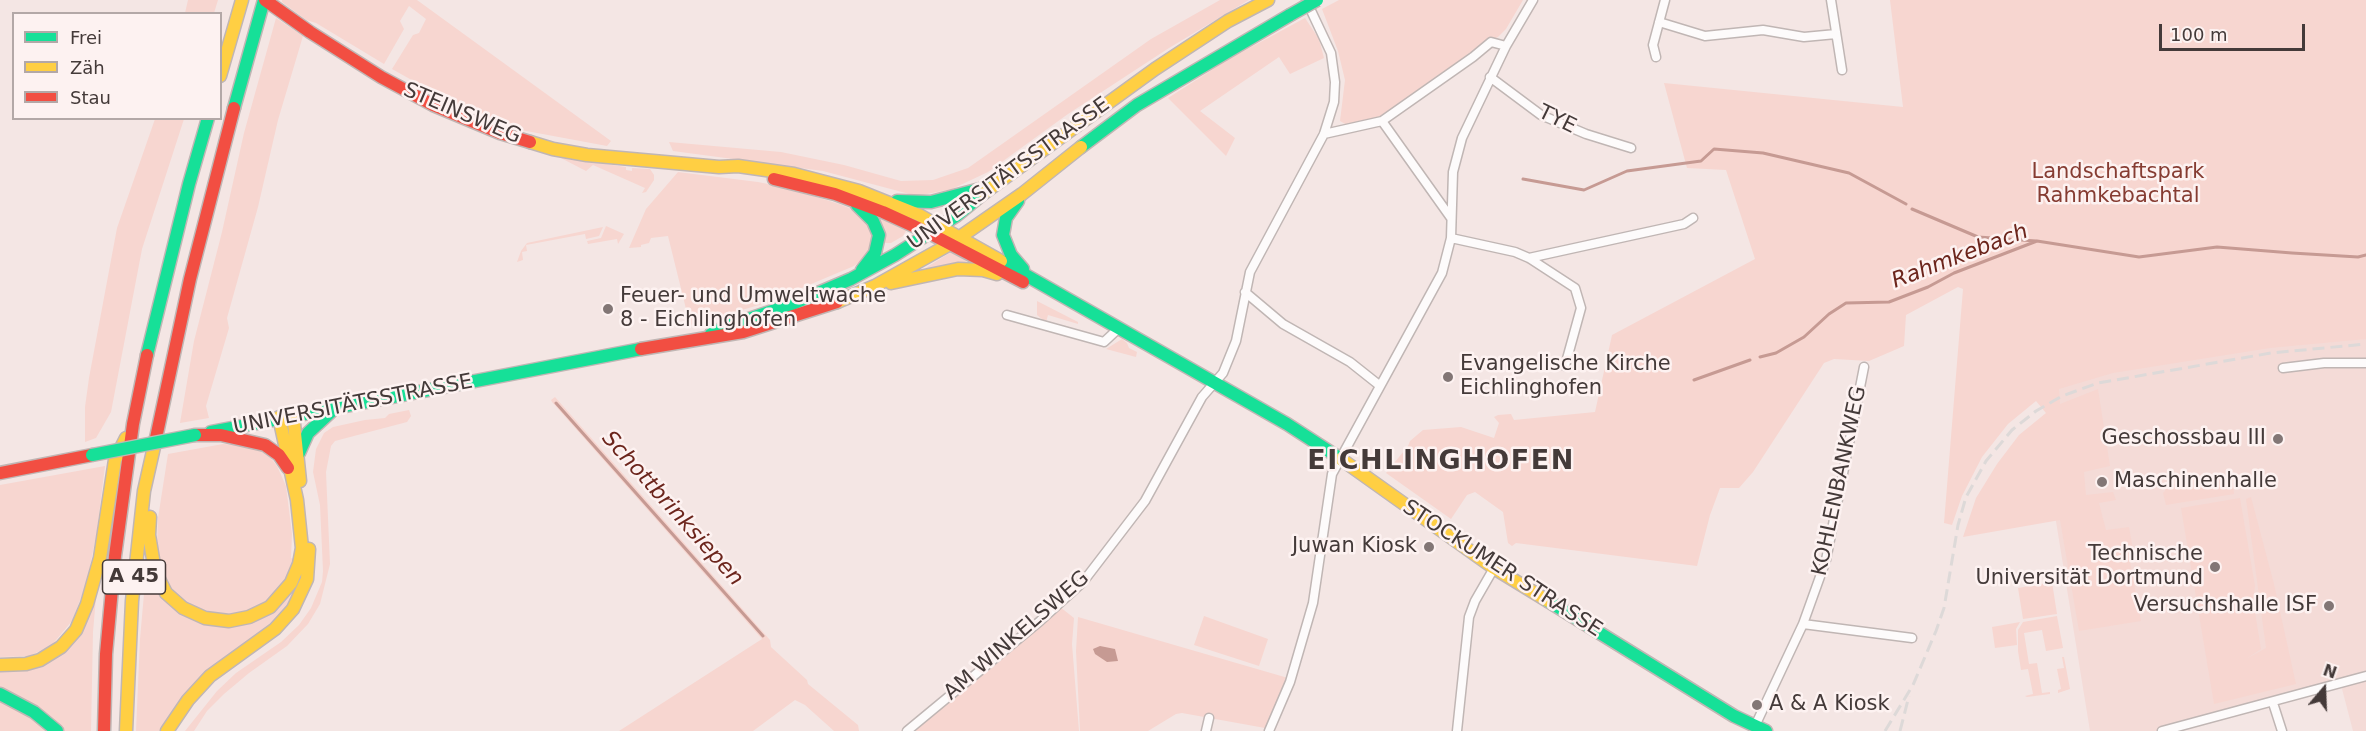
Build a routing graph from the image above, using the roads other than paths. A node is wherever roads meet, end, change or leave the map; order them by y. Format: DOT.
graph roads {
  1 [pos="242,0"];
  2 [pos="265,0"];
  3 [pos="1268,0"];
  4 [pos="1306,0"];
  5 [pos="1317,0"];
  6 [pos="1533,0"];
  7 [pos="1665,0"];
  8 [pos="1831,0"];
  9 [pos="1659,22"];
  10 [pos="1836,34"];
  11 [pos="1506,46"];
  12 [pos="1656,57"];
  13 [pos="222,69"];
  14 [pos="1842,70"];
  15 [pos="1490,77"];
  16 [pos="207,120"];
  17 [pos="1382,121"];
  18 [pos="1324,134"];
  19 [pos="1631,148"];
  20 [pos="719,167"];
  21 [pos="995,184"];
  22 [pos="1022,194"];
  23 [pos="880,198"];
  24 [pos="854,202"];
  25 [pos="1451,218"];
  26 [pos="1693,218"];
  27 [pos="936,231"];
  28 [pos="1451,238"];
  29 [pos="955,241"];
  30 [pos="1529,258"];
  31 [pos="850,279"];
  32 [pos="1028,280"];
  33 [pos="875,286"];
  34 [pos="1245,292"];
  35 [pos="1007,315"];
  36 [pos="1118,329"];
  37 [pos="705,337"];
  38 [pos="2366,363"];
  39 [pos="1565,366"];
  40 [pos="1864,367"];
  41 [pos="2283,368"];
  42 [pos="1215,383"];
  43 [pos="1380,385"];
  44 [pos="336,407"];
  45 [pos="293,414"];
  46 [pos="279,417"];
  47 [pos="132,424"];
  48 [pos="157,424"];
  49 [pos="195,435"];
  50 [pos="299,456"];
  51 [pos="1340,458"];
  52 [pos="290,472"];
  53 [pos="0,473"];
  54 [pos="1494,568"];
  55 [pos="1803,624"];
  56 [pos="1912,638"];
  57 [pos="0,665"];
  58 [pos="2366,676"];
  59 [pos="0,694"];
  60 [pos="2272,703"];
  61 [pos="1209,718"];
  62 [pos="1761,729"];
  63 [pos="57,731"];
  64 [pos="104,731"];
  65 [pos="126,731"];
  66 [pos="167,731"];
  67 [pos="907,731"];
  68 [pos="1206,731"];
  69 [pos="1269,731"];
  70 [pos="1457,731"];
  71 [pos="2162,731"];
  72 [pos="2282,731"];
  1 -- 13 [label="main road"];
  2 -- 20 [label="main road, STEINSWEG"];
  2 -- 48 [label="main road, A 45"];
  3 -- 21 [label="main road, UNIVERSITÄTSSTRASSE"];
  4 -- 18 [label="street, AM WINKELSWEG"];
  5 -- 22 [label="main road, UNIVERSITÄTSSTRASSE, bridge"];
  6 -- 11 [label="street"];
  7 -- 9 [label="street"];
  8 -- 10 [label="street"];
  9 -- 10 [label="street"];
  9 -- 12 [label="street"];
  10 -- 14 [label="street"];
  11 -- 15 [label="street"];
  11 -- 17 [label="street"];
  15 -- 19 [label="street, TYE"];
  15 -- 25 [label="street"];
  16 -- 47 [label="main road, A 45"];
  17 -- 18 [label="street"];
  17 -- 25 [label="street"];
  18 -- 34 [label="street, AM WINKELSWEG"];
  20 -- 23 [label="main road, STEINSWEG"];
  20 -- 24 [label="main road, STEINSWEG"];
  21 -- 23 [label="main road"];
  21 -- 27 [label="main road, UNIVERSITÄTSSTRASSE"];
  22 -- 29 [label="main road, UNIVERSITÄTSSTRASSE"];
  22 -- 32 [label="main road, UNIVERSITÄTSSTRASSE"];
  23 -- 27 [label="main road, STEINSWEG"];
  24 -- 27 [label="main road, STEINSWEG"];
  24 -- 31 [label="main road"];
  25 -- 28 [label="street"];
  26 -- 30 [label="street"];
  27 -- 29 [label="main road, STOCKUMER STRASSE"];
  27 -- 31 [label="main road, UNIVERSITÄTSSTRASSE"];
  28 -- 30 [label="street"];
  28 -- 43 [label="street"];
  29 -- 32 [label="main road, STOCKUMER STRASSE"];
  29 -- 33 [label="main road, UNIVERSITÄTSSTRASSE"];
  30 -- 39 [label="street"];
  31 -- 37 [label="main road, UNIVERSITÄTSSTRASSE"];
  32 -- 33 [label="main road"];
  32 -- 36 [label="main road, STOCKUMER STRASSE"];
  33 -- 37 [label="main road, UNIVERSITÄTSSTRASSE"];
  34 -- 42 [label="street, AM WINKELSWEG"];
  34 -- 43 [label="street"];
  35 -- 36 [label="street"];
  36 -- 42 [label="main road, STOCKUMER STRASSE"];
  37 -- 44 [label="main road, UNIVERSITÄTSSTRASSE"];
  38 -- 41 [label="street"];
  40 -- 55 [label="street, KOHLENBANKWEG"];
  42 -- 51 [label="main road, STOCKUMER STRASSE"];
  42 -- 67 [label="street, AM WINKELSWEG"];
  43 -- 51 [label="street"];
  44 -- 45 [label="main road, UNIVERSITÄTSSTRASSE"];
  44 -- 50 [label="main road"];
  45 -- 46 [label="main road, UNIVERSITÄTSSTRASSE"];
  45 -- 50 [label="main road"];
  46 -- 49 [label="main road, UNIVERSITÄTSSTRASSE"];
  46 -- 52 [label="main road"];
  47 -- 57 [label="main road"];
  47 -- 64 [label="main road, A 45"];
  48 -- 52 [label="main road"];
  48 -- 65 [label="main road, A 45"];
  49 -- 52 [label="main road"];
  49 -- 53 [label="main road, UNIVERSITÄTSSTRASSE, bridge"];
  50 -- 66 [label="main road"];
  51 -- 54 [label="main road, STOCKUMER STRASSE"];
  51 -- 69 [label="street"];
  54 -- 62 [label="main road, STOCKUMER STRASSE"];
  54 -- 70 [label="street"];
  55 -- 56 [label="street"];
  55 -- 62 [label="street, KOHLENBANKWEG"];
  58 -- 60 [label="street"];
  59 -- 63 [label="main road"];
  60 -- 71 [label="street"];
  60 -- 72 [label="street"];
  61 -- 68 [label="street"];
}
